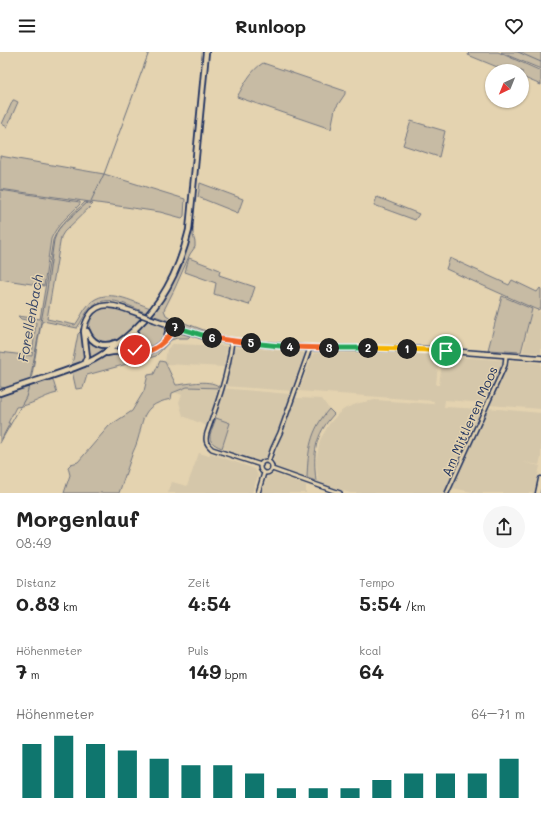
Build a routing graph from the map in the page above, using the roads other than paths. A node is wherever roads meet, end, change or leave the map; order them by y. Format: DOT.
graph roads {
  1 [pos="206,52"];
  2 [pos="172,326"];
  3 [pos="136,329"];
  4 [pos="85,331"];
  5 [pos="121,341"];
  6 [pos="232,341"];
  7 [pos="310,348"];
  8 [pos="105,353"];
  9 [pos="143,353"];
  10 [pos="506,356"];
  11 [pos="541,358"];
  12 [pos="84,364"];
  13 [pos="0,393"];
  14 [pos="268,462"];
  15 [pos="261,466"];
  16 [pos="272,469"];
  17 [pos="264,473"];
  18 [pos="541,479"];
  19 [pos="258,493"];
  20 [pos="340,493"];
  21 [pos="447,493"];
  22 [pos="538,493"];
  1 -- 3 [label="main road"];
  2 -- 4 [label="main road, bridge"];
  2 -- 6 [label="main road"];
  2 -- 9 [label="main road"];
  3 -- 5 [label="main road"];
  3 -- 9 [label="main road"];
  4 -- 5 [label="main road"];
  4 -- 12 [label="main road"];
  5 -- 8 [label="main road"];
  6 -- 7 [label="main road"];
  6 -- 15 [label="street"];
  7 -- 10 [label="main road"];
  7 -- 14 [label="street"];
  8 -- 9 [label="main road"];
  8 -- 12 [label="main road"];
  10 -- 11 [label="main road"];
  10 -- 21 [label="street, Am Mittleren Moos"];
  12 -- 13 [label="main road"];
  14 -- 15 [label="street"];
  14 -- 16 [label="street"];
  15 -- 17 [label="street"];
  16 -- 17 [label="street"];
  16 -- 20 [label="street"];
  17 -- 19 [label="street"];
  18 -- 22 [label="main road"];
}
